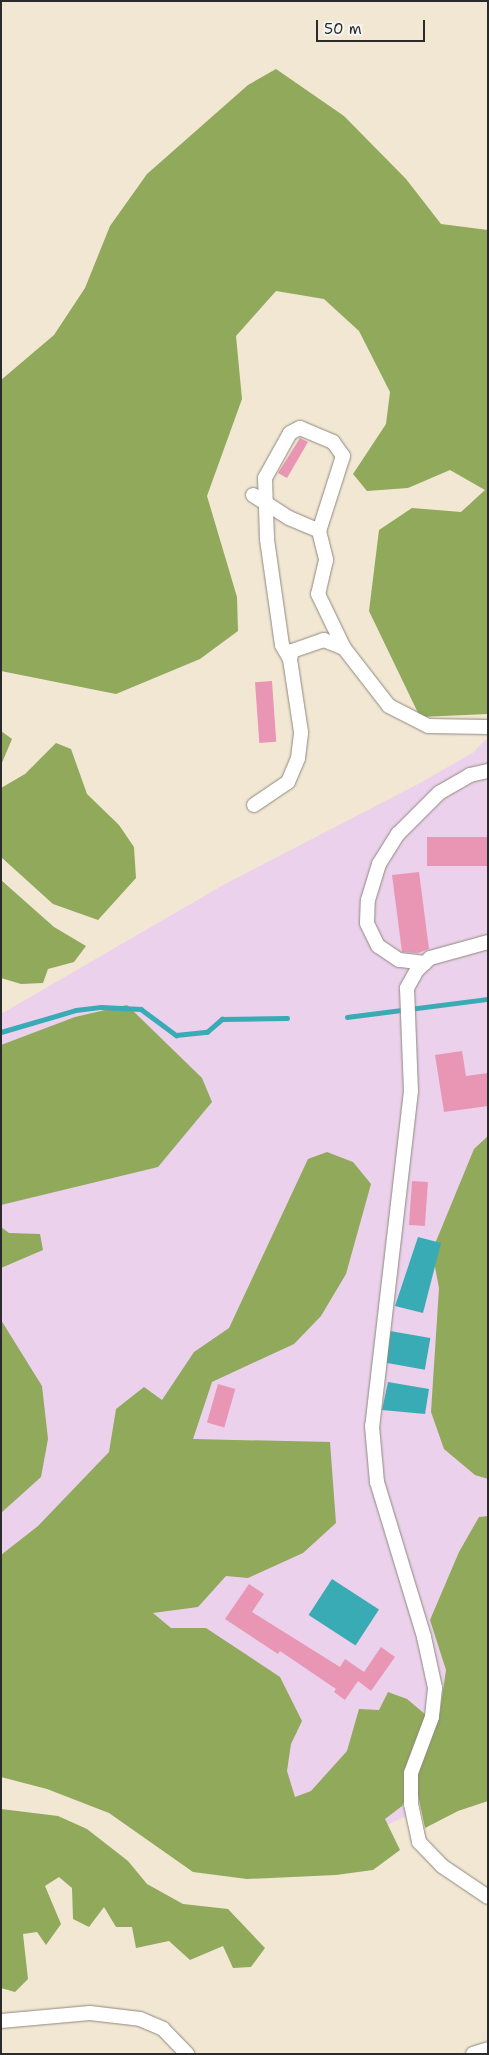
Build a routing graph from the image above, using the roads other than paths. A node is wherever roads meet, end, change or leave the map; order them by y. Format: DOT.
graph roads {
  1 [pos="253,495"];
  2 [pos="268,505"];
  3 [pos="320,531"];
  4 [pos="344,648"];
  5 [pos="290,659"];
  6 [pos="488,728"];
  7 [pos="488,771"];
  8 [pos="254,806"];
  9 [pos="488,942"];
  10 [pos="425,963"];
  11 [pos="488,1897"];
  12 [pos="1,2021"];
  13 [pos="488,2048"];
  14 [pos="187,2054"];
  15 [pos="473,2054"];
  1 -- 2 [label="lane"];
  2 -- 3 [label="lane"];
  2 -- 3 [label="lane"];
  2 -- 5 [label="lane"];
  3 -- 4 [label="lane"];
  4 -- 5 [label="lane"];
  4 -- 6 [label="lane"];
  5 -- 8 [label="lane"];
  7 -- 10 [label="lane"];
  9 -- 10 [label="lane"];
  10 -- 11 [label="lane"];
  12 -- 14 [label="lane"];
  13 -- 15 [label="lane"];
}
